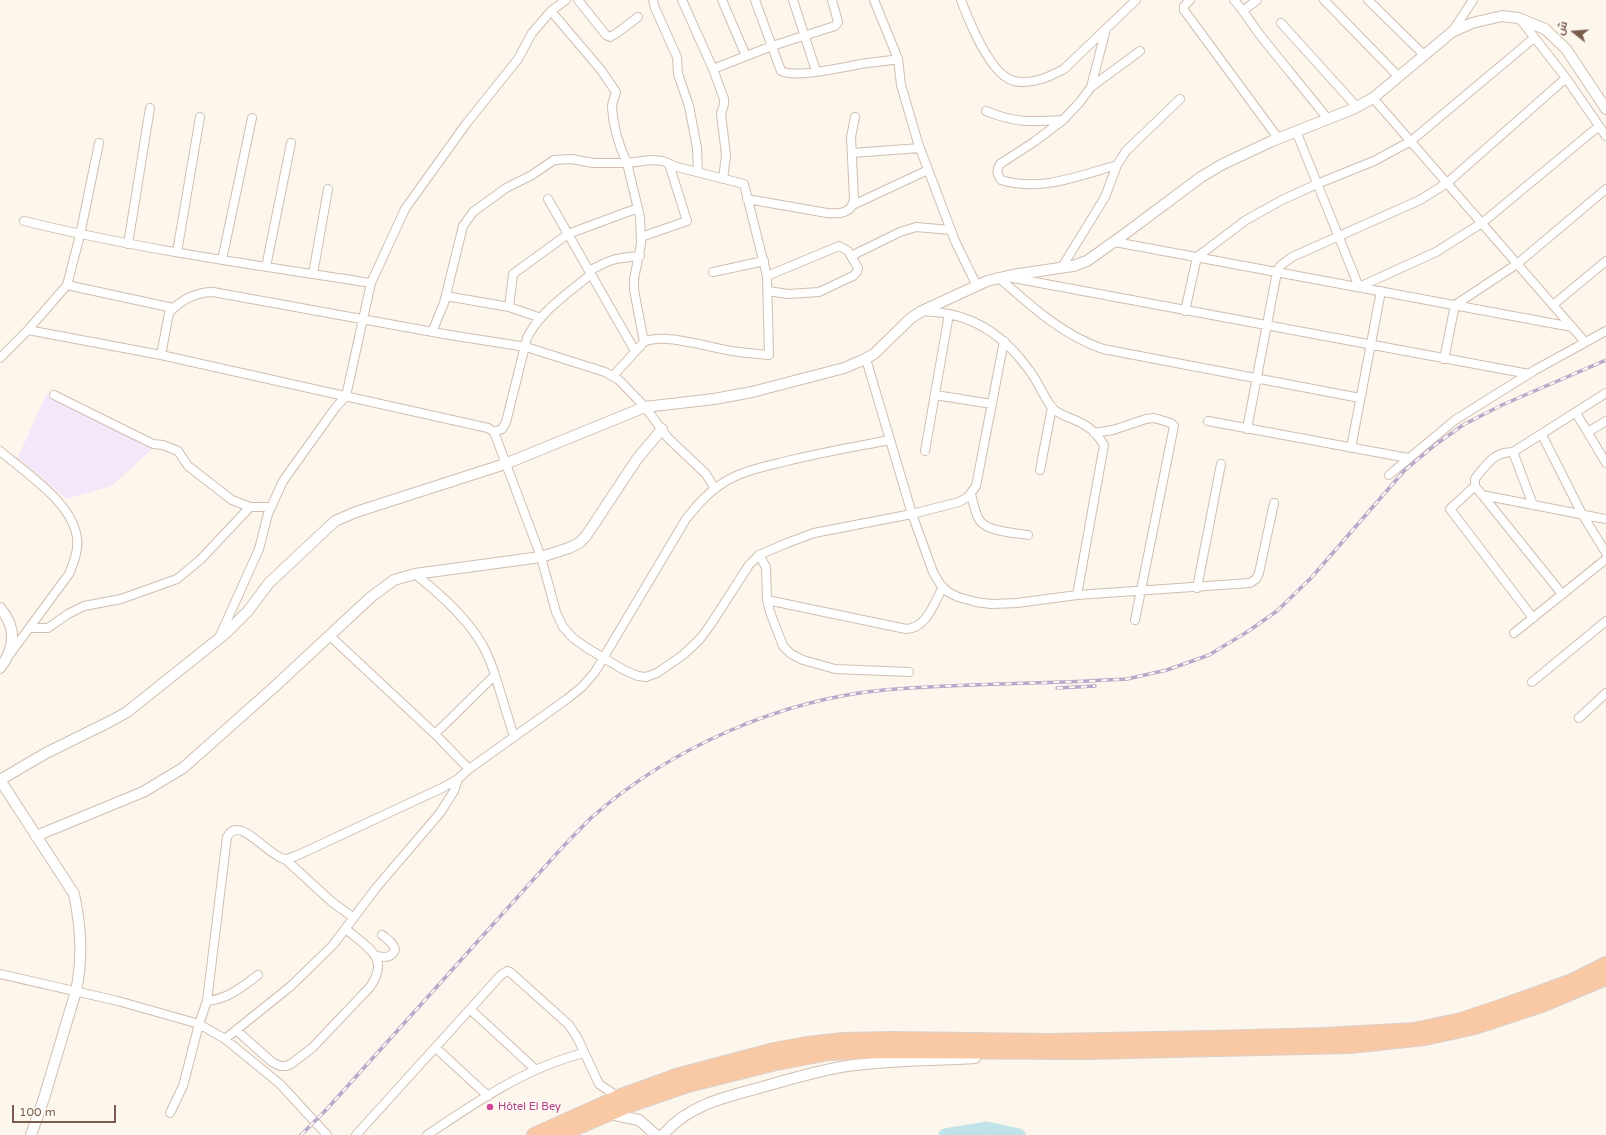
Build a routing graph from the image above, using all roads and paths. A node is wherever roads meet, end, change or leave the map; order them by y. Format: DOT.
graph roads {
  1 [pos="566,0"];
  2 [pos="578,0"];
  3 [pos="654,0"];
  4 [pos="722,0"];
  5 [pos="755,0"];
  6 [pos="793,0"];
  7 [pos="832,0"];
  8 [pos="874,0"];
  9 [pos="961,0"];
  10 [pos="1136,0"];
  11 [pos="1190,0"];
  12 [pos="1234,0"];
  13 [pos="1257,0"];
  14 [pos="1324,0"];
  15 [pos="1473,0"];
  16 [pos="685,1"];
  17 [pos="1371,1"];
  18 [pos="1244,10"];
  19 [pos="551,11"];
  20 [pos="638,16"];
  21 [pos="1518,18"];
  22 [pos="1281,23"];
  23 [pos="1106,28"];
  24 [pos="1452,32"];
  25 [pos="805,35"];
  26 [pos="1534,38"];
  27 [pos="772,46"];
  28 [pos="1140,51"];
  29 [pos="1424,55"];
  30 [pos="746,56"];
  31 [pos="898,60"];
  32 [pos="713,68"];
  33 [pos="816,71"];
  34 [pos="1398,76"];
  35 [pos="1566,78"];
  36 [pos="1091,86"];
  37 [pos="1373,98"];
  38 [pos="1180,99"];
  39 [pos="1357,106"];
  40 [pos="150,108"];
  41 [pos="1606,108"];
  42 [pos="986,111"];
  43 [pos="200,117"];
  44 [pos="855,117"];
  45 [pos="252,118"];
  46 [pos="1327,118"];
  47 [pos="1063,120"];
  48 [pos="1599,126"];
  49 [pos="1296,130"];
  50 [pos="1606,136"];
  51 [pos="1278,138"];
  52 [pos="1411,141"];
  53 [pos="99,143"];
  54 [pos="291,143"];
  55 [pos="920,148"];
  56 [pos="852,153"];
  57 [pos="627,163"];
  58 [pos="669,164"];
  59 [pos="1117,165"];
  60 [pos="928,170"];
  61 [pos="698,172"];
  62 [pos="723,179"];
  63 [pos="1447,183"];
  64 [pos="1317,184"];
  65 [pos="328,189"];
  66 [pos="1606,189"];
  67 [pos="548,199"];
  68 [pos="747,199"];
  69 [pos="853,205"];
  70 [pos="638,208"];
  71 [pos="24,221"];
  72 [pos="1482,223"];
  73 [pos="951,230"];
  74 [pos="568,234"];
  75 [pos="80,235"];
  76 [pos="1338,236"];
  77 [pos="641,237"];
  78 [pos="1115,242"];
  79 [pos="128,244"];
  80 [pos="177,252"];
  81 [pos="640,256"];
  82 [pos="851,256"];
  83 [pos="1197,257"];
  84 [pos="222,260"];
  85 [pos="764,261"];
  86 [pos="1606,261"];
  87 [pos="1517,264"];
  88 [pos="266,267"];
  89 [pos="1062,267"];
  90 [pos="713,272"];
  91 [pos="1276,272"];
  92 [pos="590,273"];
  93 [pos="313,274"];
  94 [pos="767,276"];
  95 [pos="1001,277"];
  96 [pos="371,283"];
  97 [pos="67,285"];
  98 [pos="977,286"];
  99 [pos="1359,287"];
  100 [pos="768,291"];
  101 [pos="1381,291"];
  102 [pos="446,296"];
  103 [pos="1455,305"];
  104 [pos="1553,305"];
  105 [pos="509,307"];
  106 [pos="173,308"];
  107 [pos="922,311"];
  108 [pos="1185,311"];
  109 [pos="949,314"];
  110 [pos="541,318"];
  111 [pos="363,320"];
  112 [pos="1266,326"];
  113 [pos="1572,327"];
  114 [pos="28,330"];
  115 [pos="1606,331"];
  116 [pos="432,332"];
  117 [pos="1004,341"];
  118 [pos="644,342"];
  119 [pos="1585,342"];
  120 [pos="1370,345"];
  121 [pos="526,347"];
  122 [pos="635,351"];
  123 [pos="161,355"];
  124 [pos="0,358"];
  125 [pos="866,359"];
  126 [pos="1444,359"];
  127 [pos="1529,374"];
  128 [pos="613,376"];
  129 [pos="1256,379"];
  130 [pos="1606,393"];
  131 [pos="935,395"];
  132 [pos="54,396"];
  133 [pos="346,396"];
  134 [pos="1360,398"];
  135 [pos="992,404"];
  136 [pos="1052,407"];
  137 [pos="645,408"];
  138 [pos="1576,413"];
  139 [pos="1208,421"];
  140 [pos="1606,421"];
  141 [pos="1247,428"];
  142 [pos="662,429"];
  143 [pos="494,432"];
  144 [pos="1588,432"];
  145 [pos="1094,433"];
  146 [pos="1542,435"];
  147 [pos="890,440"];
  148 [pos="1351,448"];
  149 [pos="0,451"];
  150 [pos="925,451"];
  151 [pos="1513,452"];
  152 [pos="1408,458"];
  153 [pos="1606,463"];
  154 [pos="505,464"];
  155 [pos="1221,464"];
  156 [pos="1040,470"];
  157 [pos="1389,475"];
  158 [pos="1475,486"];
  159 [pos="715,489"];
  160 [pos="971,494"];
  161 [pos="1482,495"];
  162 [pos="1274,503"];
  163 [pos="1532,505"];
  164 [pos="250,507"];
  165 [pos="271,507"];
  166 [pos="912,514"];
  167 [pos="1582,514"];
  168 [pos="1606,519"];
  169 [pos="1028,535"];
  170 [pos="1606,553"];
  171 [pos="759,555"];
  172 [pos="541,556"];
  173 [pos="1606,559"];
  174 [pos="415,574"];
  175 [pos="943,587"];
  176 [pos="1197,588"];
  177 [pos="1140,592"];
  178 [pos="1562,594"];
  179 [pos="1077,595"];
  180 [pos="767,600"];
  181 [pos="0,608"];
  182 [pos="1534,618"];
  183 [pos="1135,620"];
  184 [pos="1606,621"];
  185 [pos="30,628"];
  186 [pos="1514,633"];
  187 [pos="330,636"];
  188 [pos="219,639"];
  189 [pos="8,656"];
  190 [pos="604,658"];
  191 [pos="0,668"];
  192 [pos="909,672"];
  193 [pos="495,675"];
  194 [pos="1532,682"];
  195 [pos="1606,693"];
  196 [pos="1579,718"];
  197 [pos="435,734"];
  198 [pos="514,737"];
  199 [pos="469,769"];
  200 [pos="458,779"];
  201 [pos="1,783"];
  202 [pos="36,836"];
  203 [pos="286,859"];
  204 [pos="354,918"];
  205 [pos="346,929"];
  206 [pos="382,935"];
  207 [pos="376,956"];
  208 [pos="1606,964"];
  209 [pos="0,974"];
  210 [pos="258,975"];
  211 [pos="1606,978"];
  212 [pos="76,991"];
  213 [pos="207,1001"];
  214 [pos="471,1010"];
  215 [pos="200,1024"];
  216 [pos="236,1030"];
  217 [pos="225,1039"];
  218 [pos="436,1048"];
  219 [pos="584,1052"];
  220 [pos="1061,1052"];
  221 [pos="535,1069"];
  222 [pos="488,1096"];
  223 [pos="618,1097"];
  224 [pos="170,1113"];
  225 [pos="608,1114"];
  226 [pos="31,1135"];
  227 [pos="327,1135"];
  228 [pos="356,1135"];
  229 [pos="427,1135"];
  230 [pos="534,1135"];
  231 [pos="559,1135"];
  232 [pos="656,1135"];
  233 [pos="663,1135"];
  1 -- 19 [label="street"];
  2 -- 20 [label="street"];
  3 -- 61 [label="street"];
  4 -- 30 [label="street"];
  5 -- 27 [label="street"];
  6 -- 25 [label="street"];
  7 -- 25 [label="street"];
  8 -- 31 [label="street"];
  9 -- 23 [label="street"];
  10 -- 23 [label="street"];
  11 -- 51 [label="street"];
  12 -- 18 [label="street"];
  13 -- 18 [label="street"];
  14 -- 34 [label="street"];
  15 -- 24 [label="street"];
  16 -- 32 [label="street"];
  17 -- 29 [label="street"];
  18 -- 46 [label="street"];
  19 -- 57 [label="street"];
  19 -- 96 [label="street"];
  21 -- 24 [label="street"];
  21 -- 26 [label="street"];
  21 -- 41 [label="street"];
  22 -- 39 [label="street"];
  23 -- 36 [label="street"];
  24 -- 29 [label="street"];
  25 -- 27 [label="street"];
  25 -- 33 [label="street"];
  26 -- 35 [label="street"];
  26 -- 52 [label="street"];
  27 -- 30 [label="street"];
  27 -- 33 [label="street"];
  28 -- 36 [label="street"];
  29 -- 34 [label="street"];
  30 -- 32 [label="street"];
  31 -- 33 [label="street"];
  31 -- 55 [label="street"];
  32 -- 62 [label="street"];
  34 -- 37 [label="street"];
  35 -- 48 [label="street"];
  35 -- 63 [label="street"];
  36 -- 47 [label="street"];
  37 -- 39 [label="street"];
  37 -- 52 [label="street"];
  38 -- 59 [label="street"];
  39 -- 46 [label="street"];
  40 -- 79 [label="street"];
  42 -- 47 [label="street"];
  43 -- 80 [label="street"];
  44 -- 56 [label="street"];
  45 -- 84 [label="street"];
  46 -- 49 [label="street"];
  47 -- 59 [label="street"];
  48 -- 50 [label="street"];
  48 -- 72 [label="street"];
  49 -- 51 [label="street"];
  49 -- 64 [label="street"];
  51 -- 78 [label="street"];
  52 -- 63 [label="street"];
  52 -- 64 [label="street"];
  53 -- 75 [label="street"];
  54 -- 88 [label="street"];
  55 -- 56 [label="street"];
  55 -- 60 [label="street"];
  56 -- 69 [label="street"];
  57 -- 58 [label="street"];
  57 -- 70 [label="street"];
  57 -- 102 [label="street"];
  58 -- 61 [label="street"];
  58 -- 77 [label="street"];
  59 -- 89 [label="street"];
  60 -- 69 [label="street"];
  60 -- 73 [label="street"];
  61 -- 62 [label="street"];
  62 -- 68 [label="street"];
  63 -- 72 [label="street"];
  63 -- 76 [label="street"];
  64 -- 76 [label="street"];
  64 -- 83 [label="street"];
  65 -- 93 [label="street"];
  66 -- 87 [label="street"];
  67 -- 74 [label="street"];
  68 -- 69 [label="street"];
  68 -- 85 [label="street"];
  70 -- 74 [label="street"];
  70 -- 77 [label="street"];
  71 -- 75 [label="street"];
  72 -- 87 [label="street"];
  72 -- 99 [label="street"];
  73 -- 82 [label="street"];
  73 -- 98 [label="street"];
  74 -- 92 [label="street"];
  74 -- 105 [label="street"];
  75 -- 79 [label="street"];
  75 -- 97 [label="street"];
  76 -- 91 [label="street"];
  76 -- 99 [label="street"];
  77 -- 81 [label="street"];
  78 -- 83 [label="street"];
  78 -- 89 [label="street"];
  79 -- 80 [label="street"];
  80 -- 84 [label="street"];
  81 -- 92 [label="street"];
  81 -- 118 [label="street"];
  82 -- 94 [label="street"];
  82 -- 100 [label="street"];
  83 -- 91 [label="street"];
  83 -- 108 [label="street"];
  84 -- 88 [label="street"];
  85 -- 90 [label="street"];
  85 -- 94 [label="street"];
  86 -- 104 [label="street"];
  87 -- 103 [label="street"];
  87 -- 104 [label="street"];
  88 -- 93 [label="street"];
  89 -- 95 [label="street"];
  91 -- 99 [label="street"];
  91 -- 112 [label="street"];
  92 -- 110 [label="street"];
  92 -- 122 [label="street"];
  93 -- 96 [label="street"];
  94 -- 100 [label="street"];
  95 -- 98 [label="street"];
  95 -- 108 [label="street"];
  95 -- 129 [label="street"];
  96 -- 111 [label="street"];
  97 -- 106 [label="street"];
  97 -- 114 [label="street"];
  98 -- 107 [label="street"];
  99 -- 101 [label="street"];
  100 -- 118 [label="street"];
  101 -- 103 [label="street"];
  101 -- 120 [label="street"];
  102 -- 105 [label="street"];
  102 -- 116 [label="street"];
  103 -- 113 [label="street"];
  103 -- 126 [label="street"];
  104 -- 113 [label="street"];
  105 -- 110 [label="street"];
  106 -- 111 [label="street"];
  106 -- 123 [label="street"];
  107 -- 109 [label="street"];
  107 -- 125 [label="street"];
  108 -- 112 [label="street"];
  109 -- 117 [label="street"];
  109 -- 131 [label="street"];
  110 -- 121 [label="street"];
  111 -- 116 [label="street"];
  111 -- 133 [label="street"];
  112 -- 120 [label="street"];
  112 -- 129 [label="street"];
  113 -- 119 [label="street"];
  114 -- 123 [label="street"];
  114 -- 124 [label="street"];
  115 -- 119 [label="street"];
  116 -- 121 [label="street"];
  117 -- 135 [label="street"];
  117 -- 136 [label="street"];
  118 -- 122 [label="street"];
  119 -- 127 [label="street"];
  120 -- 126 [label="street"];
  120 -- 134 [label="street"];
  121 -- 128 [label="street"];
  121 -- 143 [label="street"];
  122 -- 128 [label="street"];
  123 -- 133 [label="street"];
  125 -- 137 [label="street"];
  125 -- 147 [label="street"];
  126 -- 127 [label="street"];
  127 -- 152 [label="street"];
  128 -- 137 [label="street"];
  129 -- 134 [label="street"];
  129 -- 141 [label="street"];
  130 -- 138 [label="street"];
  131 -- 135 [label="street"];
  131 -- 150 [label="street"];
  132 -- 164 [label="street"];
  133 -- 143 [label="street"];
  133 -- 165 [label="street"];
  134 -- 148 [label="street"];
  135 -- 160 [label="street"];
  136 -- 145 [label="street"];
  136 -- 156 [label="street"];
  137 -- 142 [label="street"];
  137 -- 154 [label="street"];
  138 -- 144 [label="street"];
  138 -- 146 [label="street"];
  139 -- 141 [label="street"];
  140 -- 144 [label="street"];
  141 -- 148 [label="street"];
  142 -- 159 [label="street"];
  142 -- 172 [label="street"];
  143 -- 154 [label="street"];
  144 -- 153 [label="street"];
  145 -- 177 [label="street"];
  145 -- 179 [label="street"];
  146 -- 151 [label="street"];
  146 -- 167 [label="street"];
  147 -- 159 [label="street"];
  147 -- 166 [label="street"];
  148 -- 152 [label="street"];
  149 -- 185 [label="street"];
  151 -- 158 [label="street"];
  151 -- 163 [label="street"];
  152 -- 157 [label="street"];
  154 -- 172 [label="street"];
  154 -- 188 [label="street"];
  155 -- 176 [label="street"];
  158 -- 161 [label="street"];
  158 -- 182 [label="street"];
  159 -- 190 [label="street"];
  160 -- 166 [label="street"];
  160 -- 169 [label="street"];
  161 -- 163 [label="street"];
  161 -- 178 [label="street"];
  162 -- 176 [label="street"];
  163 -- 167 [label="street"];
  164 -- 165 [label="street"];
  164 -- 185 [label="street"];
  165 -- 188 [label="street"];
  166 -- 171 [label="street"];
  166 -- 175 [label="street"];
  167 -- 168 [label="street"];
  167 -- 170 [label="street"];
  171 -- 180 [label="street"];
  171 -- 190 [label="street"];
  172 -- 174 [label="street"];
  172 -- 190 [label="street"];
  173 -- 178 [label="street"];
  174 -- 187 [label="street"];
  174 -- 193 [label="street"];
  175 -- 179 [label="street"];
  175 -- 180 [label="street"];
  176 -- 177 [label="street"];
  177 -- 179 [label="street"];
  177 -- 183 [label="street"];
  178 -- 182 [label="street"];
  180 -- 192 [label="street"];
  181 -- 189 [label="street"];
  182 -- 186 [label="street"];
  184 -- 194 [label="street"];
  185 -- 189 [label="street"];
  187 -- 197 [label="street"];
  187 -- 202 [label="street"];
  188 -- 201 [label="street"];
  189 -- 191 [label="street"];
  190 -- 198 [label="street"];
  193 -- 197 [label="street"];
  193 -- 198 [label="street"];
  195 -- 196 [label="street"];
  197 -- 199 [label="street"];
  198 -- 199 [label="street"];
  199 -- 200 [label="street"];
  200 -- 203 [label="street"];
  200 -- 204 [label="street"];
  201 -- 202 [label="street"];
  202 -- 212 [label="street"];
  203 -- 204 [label="street"];
  203 -- 213 [label="street"];
  204 -- 205 [label="street"];
  205 -- 207 [label="street"];
  205 -- 216 [label="street"];
  206 -- 207 [label="street"];
  207 -- 216 [label="street"];
  208 -- 223 [label="highway"];
  209 -- 212 [label="street"];
  210 -- 213 [label="street"];
  211 -- 220 [label="highway"];
  212 -- 215 [label="street"];
  212 -- 226 [label="street"];
  213 -- 215 [label="street"];
  214 -- 218 [label="street"];
  214 -- 219 [label="street"];
  214 -- 221 [label="street"];
  215 -- 217 [label="street"];
  215 -- 224 [label="street"];
  216 -- 217 [label="street"];
  217 -- 227 [label="street"];
  218 -- 222 [label="street"];
  218 -- 228 [label="street"];
  219 -- 221 [label="street"];
  219 -- 223 [label="street"];
  220 -- 225 [label="highway"];
  220 -- 233 [label="street"];
  221 -- 222 [label="street"];
  222 -- 229 [label="street"];
  223 -- 230 [label="highway"];
  225 -- 231 [label="highway"];
  225 -- 232 [label="street"];
}
